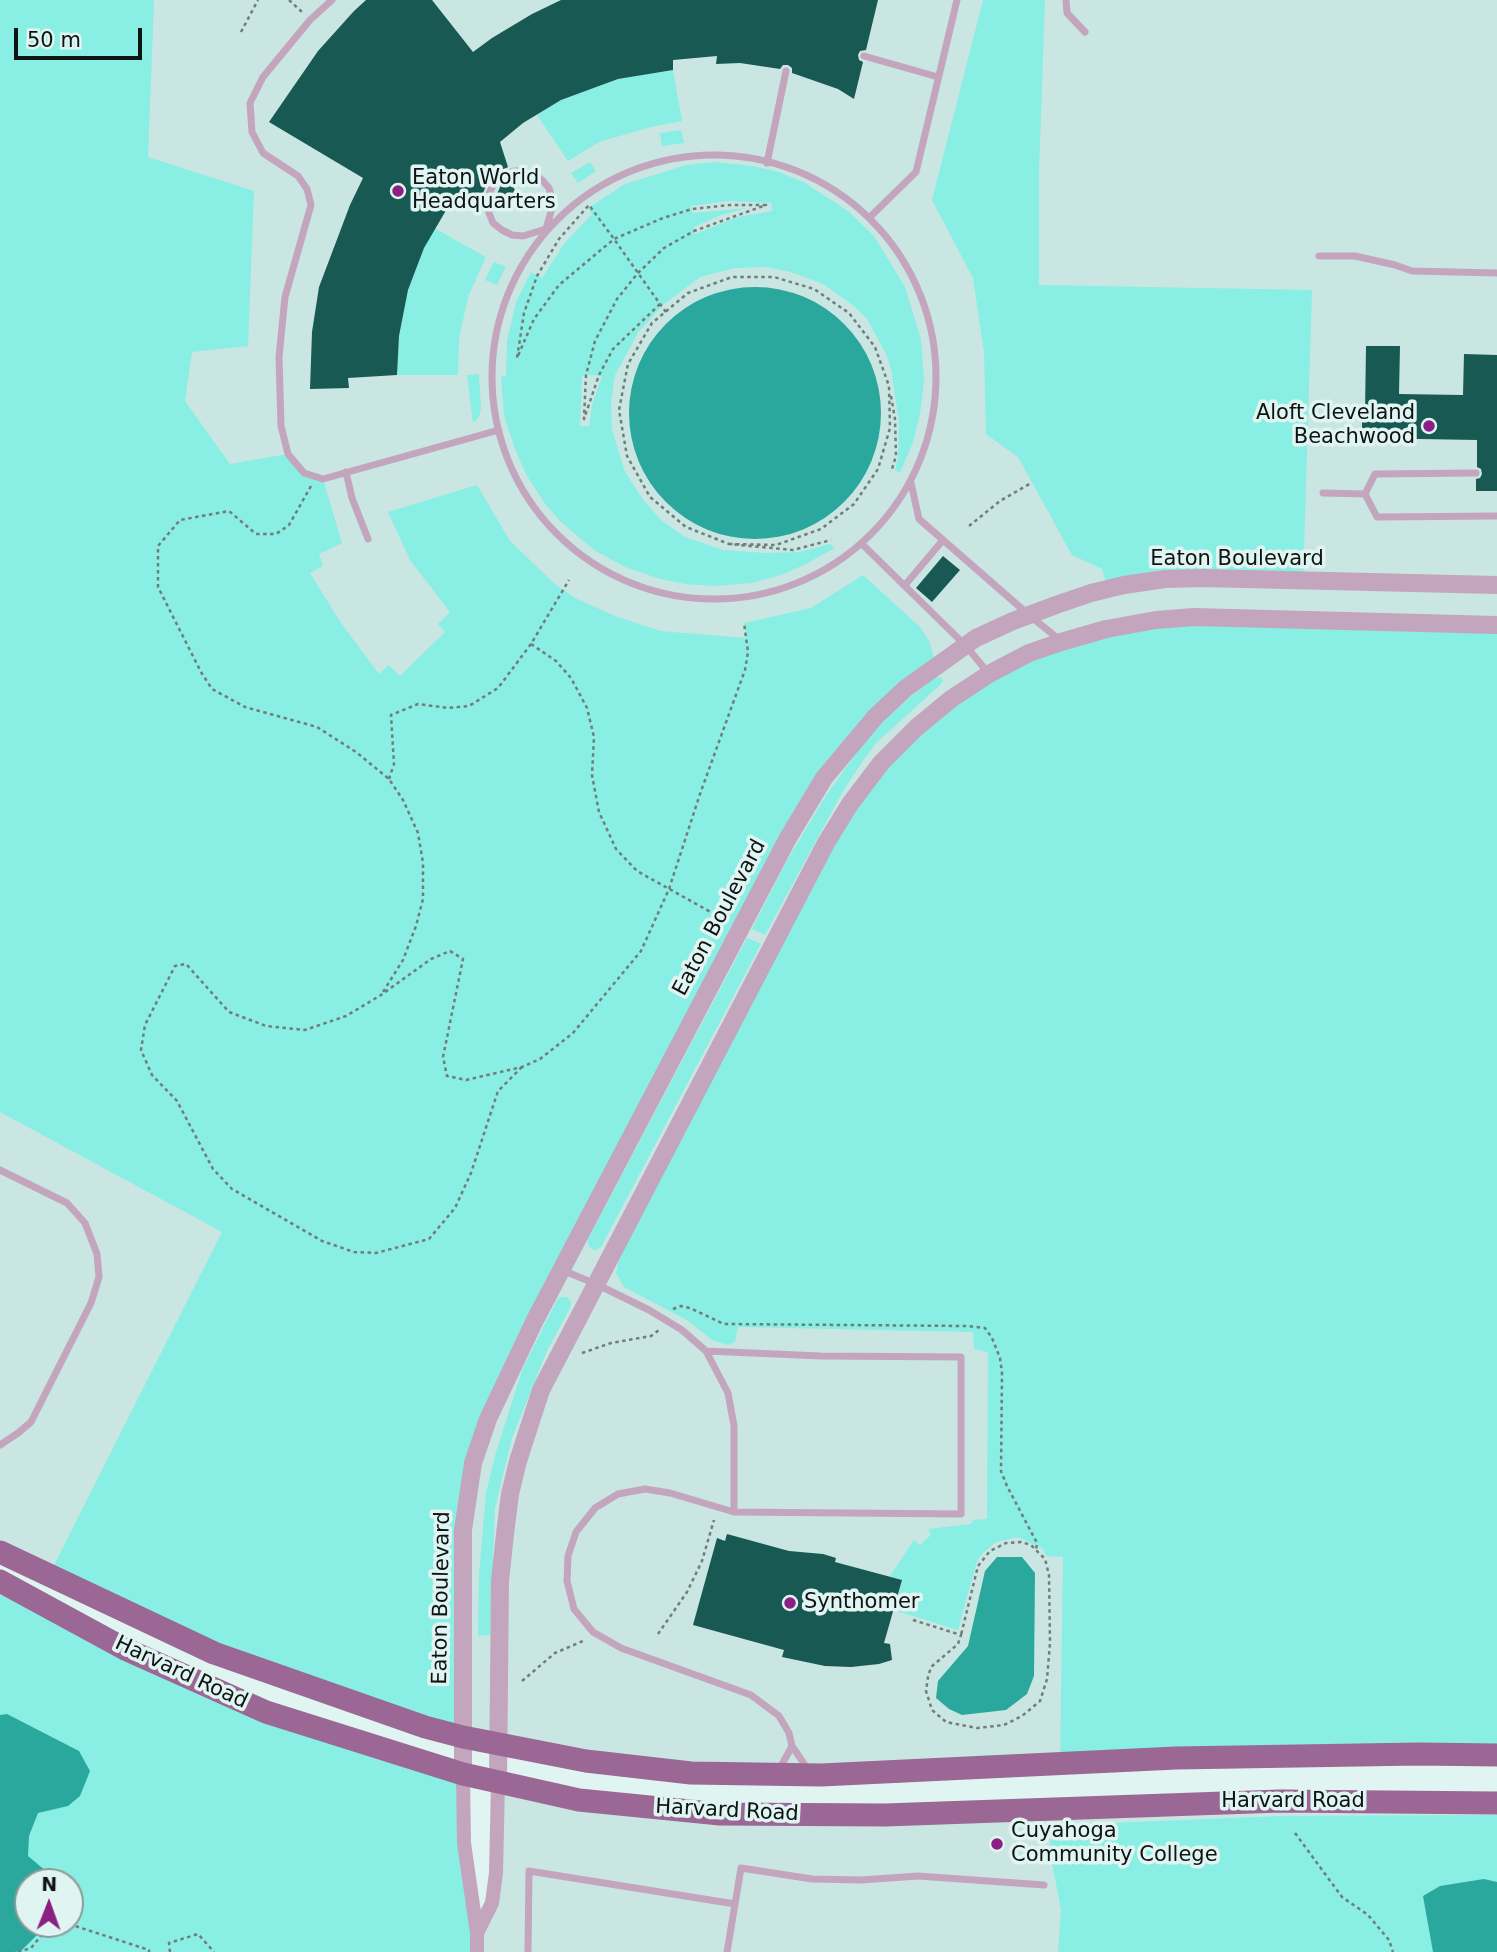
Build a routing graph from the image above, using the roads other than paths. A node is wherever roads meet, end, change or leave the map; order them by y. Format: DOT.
graph roads {
  1 [pos="332,0"];
  2 [pos="957,0"];
  3 [pos="1066,0"];
  4 [pos="1085,32"];
  5 [pos="864,56"];
  6 [pos="786,71"];
  7 [pos="939,77"];
  8 [pos="767,163"];
  9 [pos="870,217"];
  10 [pos="547,229"];
  11 [pos="1319,256"];
  12 [pos="1497,273"];
  13 [pos="499,430"];
  14 [pos="346,472"];
  15 [pos="1476,473"];
  16 [pos="911,483"];
  17 [pos="1323,493"];
  18 [pos="1365,494"];
  19 [pos="1497,516"];
  20 [pos="368,539"];
  21 [pos="943,540"];
  22 [pos="862,544"];
  23 [pos="905,585"];
  24 [pos="1497,585"];
  25 [pos="1028,615"];
  26 [pos="1497,625"];
  27 [pos="1061,642"];
  28 [pos="965,646"];
  29 [pos="989,674"];
  30 [pos="0,1170"];
  31 [pos="561,1270"];
  32 [pos="596,1283"];
  33 [pos="706,1351"];
  34 [pos="0,1445"];
  35 [pos="734,1512"];
  36 [pos="0,1552"];
  37 [pos="0,1581"];
  38 [pos="463,1737"];
  39 [pos="498,1743"];
  40 [pos="792,1746"];
  41 [pos="1497,1755"];
  42 [pos="463,1774"];
  43 [pos="776,1774"];
  44 [pos="813,1775"];
  45 [pos="498,1783"];
  46 [pos="1497,1803"];
  47 [pos="1044,1885"];
  48 [pos="735,1904"];
  49 [pos="477,1933"];
  50 [pos="477,1952"];
  51 [pos="527,1952"];
  52 [pos="727,1952"];
  1 -- 14 [label="lane"];
  2 -- 7 [label="lane"];
  3 -- 4 [label="lane"];
  5 -- 7 [label="lane"];
  6 -- 8 [label="lane"];
  7 -- 9 [label="lane"];
  8 -- 9 [label="lane"];
  8 -- 10 [label="lane"];
  9 -- 16 [label="lane"];
  10 -- 10 [label="lane"];
  10 -- 13 [label="lane"];
  11 -- 12 [label="lane"];
  13 -- 14 [label="lane"];
  13 -- 22 [label="lane"];
  14 -- 20 [label="lane"];
  15 -- 18 [label="lane"];
  16 -- 21 [label="lane"];
  16 -- 22 [label="lane"];
  17 -- 18 [label="lane"];
  18 -- 19 [label="lane"];
  21 -- 23 [label="lane"];
  21 -- 25 [label="lane"];
  22 -- 23 [label="lane"];
  23 -- 28 [label="lane"];
  24 -- 25 [label="street, Eaton Boulevard"];
  25 -- 27 [label="lane"];
  25 -- 28 [label="street, Eaton Boulevard"];
  26 -- 27 [label="street"];
  27 -- 29 [label="street"];
  28 -- 29 [label="lane"];
  28 -- 31 [label="street, Eaton Boulevard"];
  29 -- 32 [label="street"];
  30 -- 34 [label="lane"];
  31 -- 32 [label="lane"];
  31 -- 38 [label="street, Eaton Boulevard"];
  32 -- 33 [label="lane"];
  32 -- 39 [label="street"];
  33 -- 35 [label="lane"];
  33 -- 35 [label="lane"];
  35 -- 40 [label="lane"];
  36 -- 38 [label="main road, Harvard Road"];
  37 -- 42 [label="main road, Harvard Road"];
  38 -- 39 [label="main road, Harvard Road"];
  38 -- 42 [label="street, Eaton Boulevard"];
  39 -- 43 [label="main road, Harvard Road"];
  39 -- 45 [label="street"];
  40 -- 43 [label="lane"];
  40 -- 44 [label="lane"];
  41 -- 44 [label="main road, Harvard Road"];
  42 -- 45 [label="main road, Harvard Road"];
  42 -- 49 [label="street"];
  43 -- 44 [label="main road, Harvard Road"];
  45 -- 46 [label="main road, Harvard Road"];
  45 -- 49 [label="street"];
  47 -- 48 [label="lane"];
  48 -- 51 [label="lane"];
  48 -- 52 [label="lane"];
  49 -- 50 [label="street"];
}
